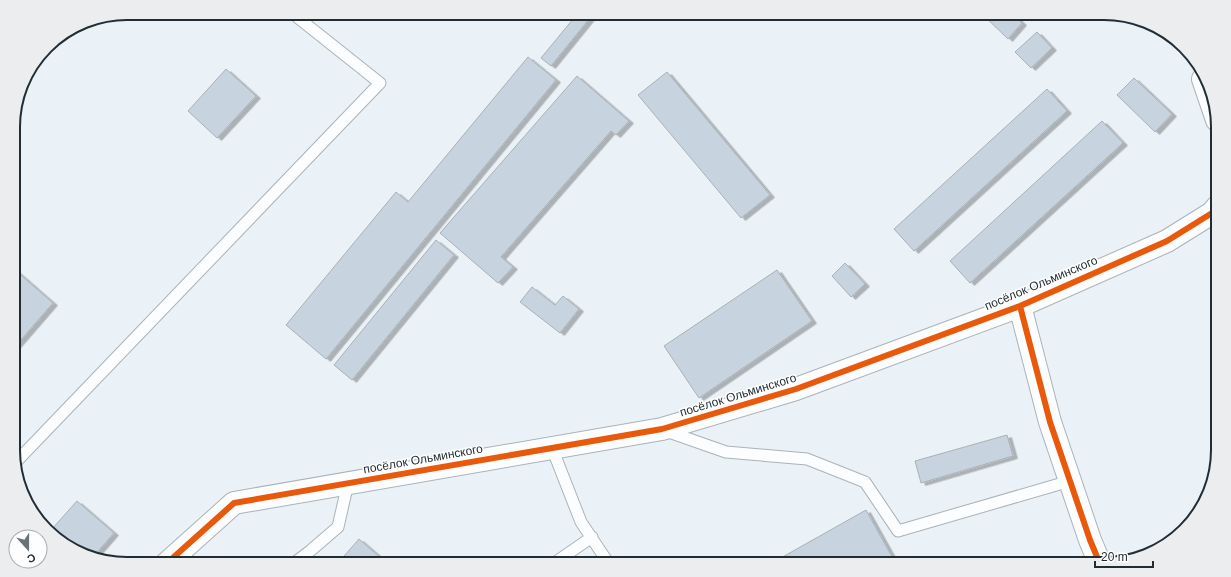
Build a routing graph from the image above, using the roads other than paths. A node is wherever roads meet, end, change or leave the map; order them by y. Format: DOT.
graph roads {
  1 [pos="301,20"];
  2 [pos="1211,214"];
  3 [pos="1020,306"];
  4 [pos="662,429"];
  5 [pos="552,448"];
  6 [pos="21,457"];
  7 [pos="1070,481"];
  8 [pos="348,483"];
  9 [pos="592,537"];
  10 [pos="174,557"];
  11 [pos="303,557"];
  12 [pos="563,557"];
  13 [pos="605,557"];
  14 [pos="1097,557"];
  1 -- 6 [label="lane"];
  2 -- 3 [label="street, посёлок Ольминского"];
  3 -- 4 [label="street, посёлок Ольминского"];
  3 -- 7 [label="street"];
  4 -- 5 [label="street, посёлок Ольминского"];
  4 -- 7 [label="lane"];
  5 -- 8 [label="street, посёлок Ольминского"];
  5 -- 9 [label="lane"];
  7 -- 14 [label="street"];
  8 -- 10 [label="street, посёлок Ольминского"];
  8 -- 11 [label="lane"];
  9 -- 12 [label="lane"];
  9 -- 13 [label="lane"];
}
